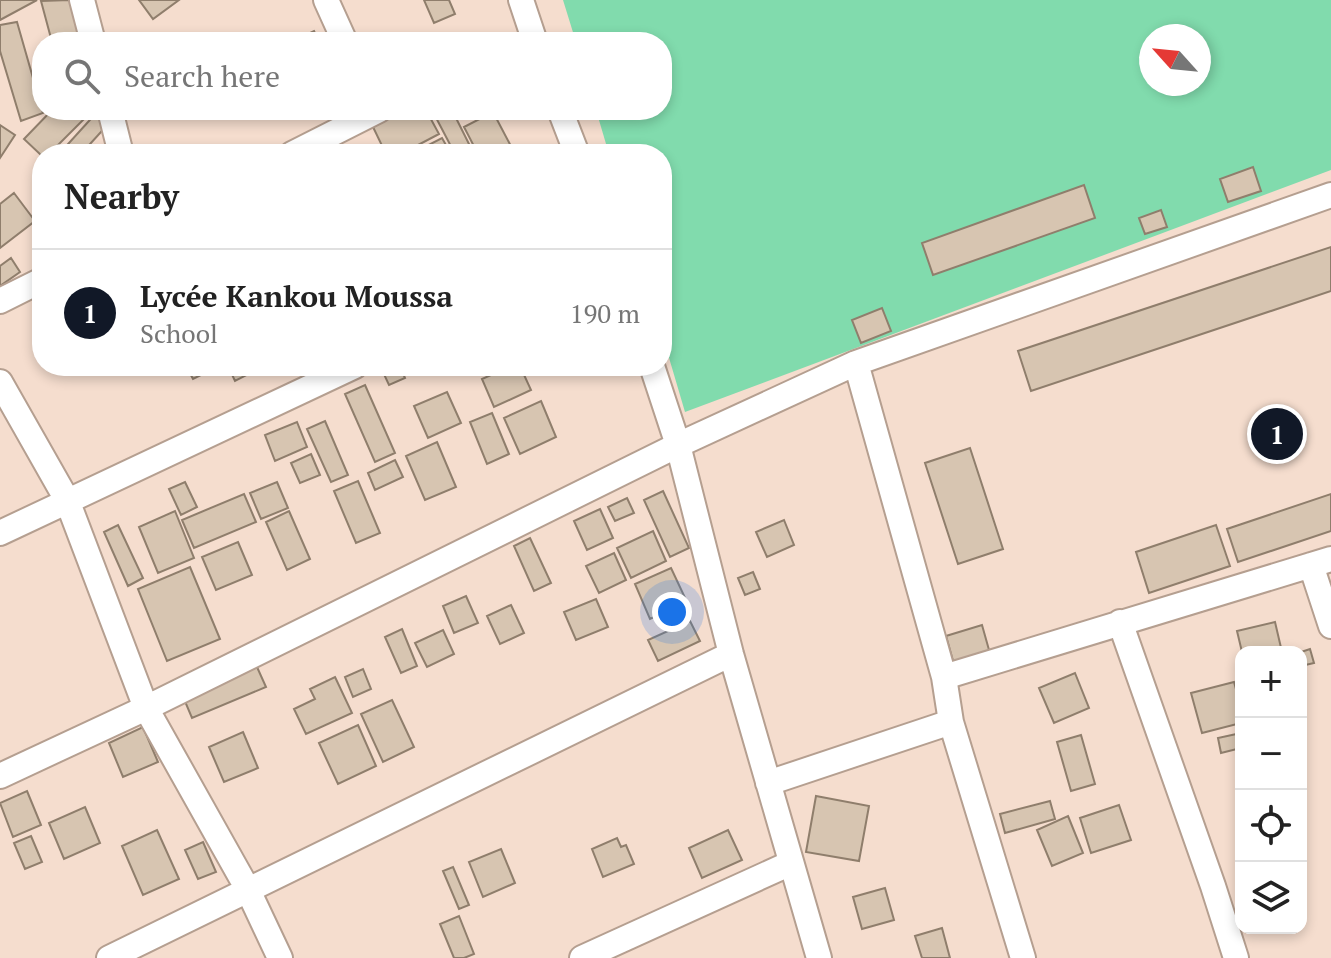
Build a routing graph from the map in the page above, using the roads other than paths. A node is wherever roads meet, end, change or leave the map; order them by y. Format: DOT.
graph roads {
  1 [pos="82,0"];
  2 [pos="326,0"];
  3 [pos="521,0"];
  4 [pos="90,32"];
  5 [pos="340,32"];
  6 [pos="526,32"];
  7 [pos="112,120"];
  8 [pos="358,120"];
  9 [pos="564,120"];
  10 [pos="118,144"];
  11 [pos="311,144"];
  12 [pos="573,144"];
  13 [pos="1331,195"];
  14 [pos="32,285"];
  15 [pos="0,301"];
  16 [pos="856,363"];
  17 [pos="334,376"];
  18 [pos="655,376"];
  19 [pos="0,382"];
  20 [pos="678,445"];
  21 [pos="67,500"];
  22 [pos="0,533"];
  23 [pos="1321,562"];
  24 [pos="1120,622"];
  25 [pos="1331,626"];
  26 [pos="731,654"];
  27 [pos="944,677"];
  28 [pos="146,708"];
  29 [pos="951,722"];
  30 [pos="0,776"];
  31 [pos="768,783"];
  32 [pos="791,863"];
  33 [pos="247,888"];
  34 [pos="109,958"];
  35 [pos="280,958"];
  36 [pos="582,958"];
  37 [pos="819,958"];
  38 [pos="1023,958"];
  39 [pos="1236,958"];
  1 -- 4 [label="street"];
  2 -- 5 [label="street"];
  3 -- 6 [label="street"];
  7 -- 10 [label="street"];
  8 -- 11 [label="street"];
  9 -- 12 [label="street"];
  13 -- 16 [label="street"];
  14 -- 15 [label="street"];
  16 -- 20 [label="street"];
  16 -- 27 [label="street"];
  17 -- 21 [label="street"];
  18 -- 20 [label="street"];
  19 -- 21 [label="street"];
  20 -- 26 [label="street"];
  20 -- 28 [label="street"];
  21 -- 22 [label="street"];
  21 -- 28 [label="street"];
  23 -- 24 [label="street"];
  23 -- 25 [label="street"];
  24 -- 27 [label="street"];
  24 -- 39 [label="street"];
  26 -- 31 [label="street"];
  26 -- 33 [label="street"];
  27 -- 29 [label="street"];
  28 -- 30 [label="street"];
  28 -- 33 [label="street"];
  29 -- 31 [label="street"];
  29 -- 38 [label="street"];
  31 -- 32 [label="street"];
  32 -- 36 [label="street"];
  32 -- 37 [label="street"];
  33 -- 34 [label="street"];
  33 -- 35 [label="street"];
}
